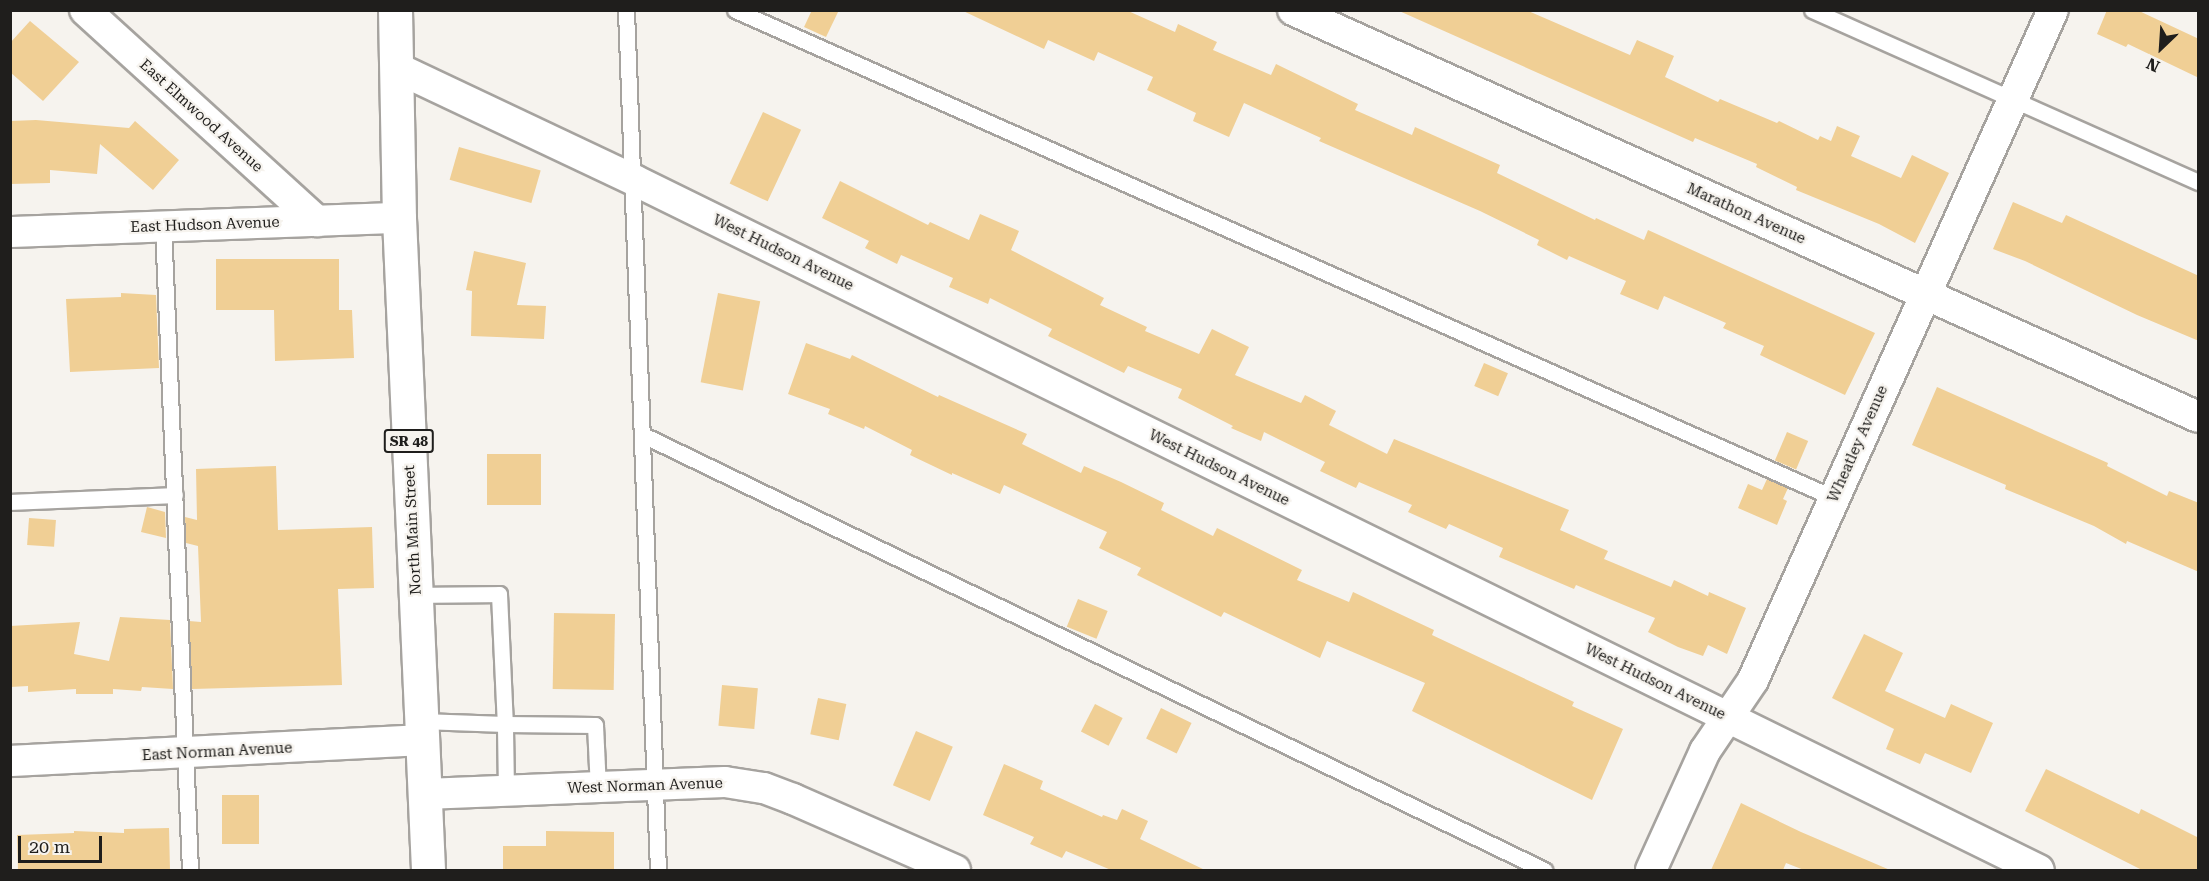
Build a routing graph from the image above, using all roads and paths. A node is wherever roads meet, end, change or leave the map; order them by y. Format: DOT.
graph roads {
  1 [pos="85,10"];
  2 [pos="395,10"];
  3 [pos="626,10"];
  4 [pos="735,10"];
  5 [pos="1293,10"];
  6 [pos="1812,10"];
  7 [pos="2053,10"];
  8 [pos="397,68"];
  9 [pos="2013,100"];
  10 [pos="634,180"];
  11 [pos="2199,182"];
  12 [pos="399,218"];
  13 [pos="317,221"];
  14 [pos="163,226"];
  15 [pos="10,232"];
  16 [pos="1924,295"];
  17 [pos="2199,417"];
  18 [pos="643,435"];
  19 [pos="175,495"];
  20 [pos="1834,498"];
  21 [pos="10,502"];
  22 [pos="416,595"];
  23 [pos="1729,718"];
  24 [pos="505,724"];
  25 [pos="422,730"];
  26 [pos="187,754"];
  27 [pos="10,761"];
  28 [pos="654,785"];
  29 [pos="598,788"];
  30 [pos="506,791"];
  31 [pos="425,794"];
  32 [pos="190,870"];
  33 [pos="428,870"];
  34 [pos="658,870"];
  35 [pos="955,870"];
  36 [pos="1544,870"];
  37 [pos="1651,870"];
  38 [pos="2039,870"];
  1 -- 13 [label="street, East Elmwood Avenue"];
  2 -- 8 [label="main road, North Main Street / SR 48"];
  3 -- 10 [label="lane"];
  4 -- 20 [label="lane"];
  5 -- 16 [label="street, Marathon Avenue"];
  6 -- 9 [label="lane"];
  7 -- 9 [label="street, Wheatley Avenue"];
  8 -- 10 [label="street, West Hudson Avenue"];
  8 -- 12 [label="main road, North Main Street / SR 48"];
  9 -- 11 [label="lane"];
  9 -- 16 [label="street, Wheatley Avenue"];
  10 -- 18 [label="lane"];
  10 -- 23 [label="street, West Hudson Avenue"];
  12 -- 13 [label="street, East Hudson Avenue"];
  12 -- 22 [label="main road, North Main Street / SR 48"];
  13 -- 14 [label="street, East Hudson Avenue"];
  14 -- 15 [label="street, East Hudson Avenue"];
  14 -- 19 [label="lane"];
  16 -- 17 [label="street, Marathon Avenue"];
  16 -- 20 [label="street, Wheatley Avenue"];
  18 -- 28 [label="lane"];
  18 -- 36 [label="lane"];
  19 -- 21 [label="lane"];
  19 -- 26 [label="lane"];
  20 -- 23 [label="street, Wheatley Avenue"];
  22 -- 24 [label="lane"];
  22 -- 25 [label="main road, North Main Street / SR 48"];
  23 -- 37 [label="street, Wheatley Avenue"];
  23 -- 38 [label="street, West Hudson Avenue"];
  24 -- 25 [label="lane"];
  24 -- 29 [label="lane"];
  24 -- 30 [label="lane"];
  25 -- 26 [label="street, East Norman Avenue"];
  25 -- 31 [label="main road, North Main Street / SR 48"];
  26 -- 27 [label="street, East Norman Avenue"];
  26 -- 32 [label="lane"];
  28 -- 29 [label="street, West Norman Avenue"];
  28 -- 34 [label="lane"];
  28 -- 35 [label="street, West Norman Avenue"];
  29 -- 30 [label="street, West Norman Avenue"];
  30 -- 31 [label="street, West Norman Avenue"];
  31 -- 33 [label="main road, North Main Street / SR 48"];
}
